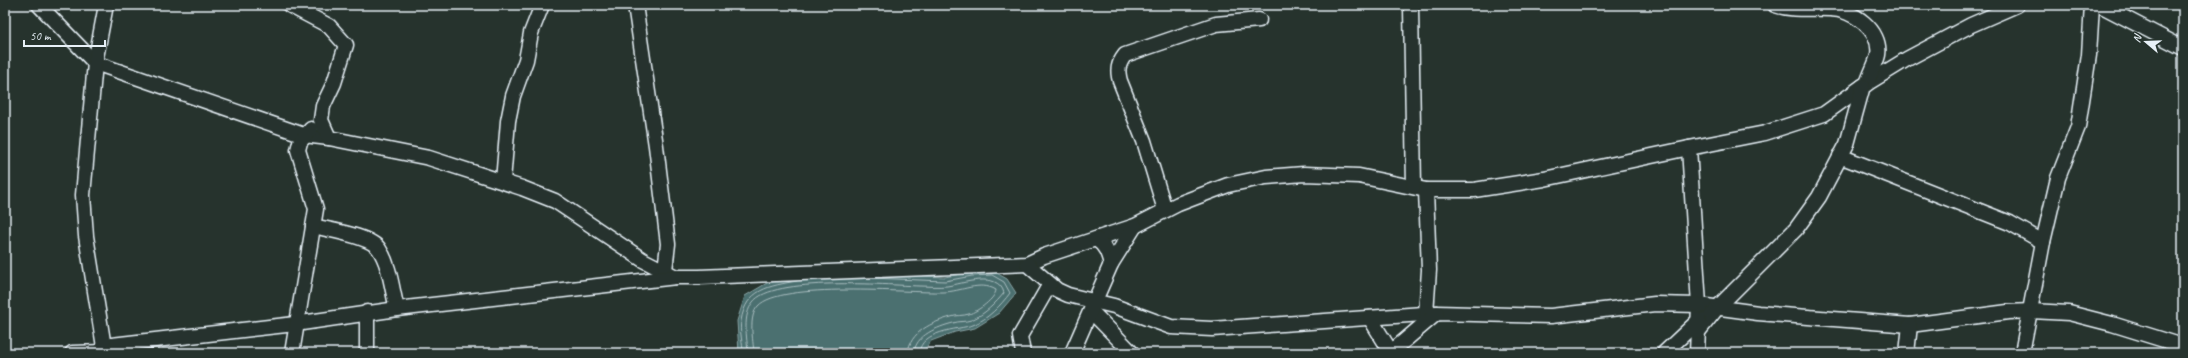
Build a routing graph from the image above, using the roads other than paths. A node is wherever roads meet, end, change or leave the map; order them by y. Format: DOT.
graph roads {
  1 [pos="39,5"];
  2 [pos="106,5"];
  3 [pos="289,5"];
  4 [pos="542,5"];
  5 [pos="635,5"];
  6 [pos="1775,5"];
  7 [pos="2017,5"];
  8 [pos="2092,5"];
  9 [pos="2100,5"];
  10 [pos="1411,7"];
  11 [pos="1259,20"];
  12 [pos="2183,48"];
  13 [pos="95,63"];
  14 [pos="1865,85"];
  15 [pos="321,120"];
  16 [pos="304,135"];
  17 [pos="329,138"];
  18 [pos="1689,148"];
  19 [pos="1840,156"];
  20 [pos="503,181"];
  21 [pos="1420,188"];
  22 [pos="1165,210"];
  23 [pos="313,226"];
  24 [pos="1134,226"];
  25 [pos="1096,239"];
  26 [pos="2043,242"];
  27 [pos="1026,264"];
  28 [pos="1108,271"];
  29 [pos="671,274"];
  30 [pos="1050,284"];
  31 [pos="1699,305"];
  32 [pos="1093,306"];
  33 [pos="1114,306"];
  34 [pos="1718,307"];
  35 [pos="397,308"];
  36 [pos="2031,311"];
  37 [pos="367,312"];
  38 [pos="1431,313"];
  39 [pos="1370,318"];
  40 [pos="295,324"];
  41 [pos="1910,325"];
  42 [pos="1698,326"];
  43 [pos="2183,346"];
  44 [pos="104,350"];
  45 [pos="72,353"];
  46 [pos="292,353"];
  47 [pos="367,353"];
  48 [pos="1023,353"];
  49 [pos="1072,353"];
  50 [pos="1132,353"];
  51 [pos="1391,353"];
  52 [pos="1664,353"];
  53 [pos="1697,353"];
  54 [pos="1907,353"];
  55 [pos="2022,353"];
  1 -- 13 [label="street"];
  2 -- 13 [label="street"];
  3 -- 15 [label="street"];
  4 -- 20 [label="street"];
  5 -- 29 [label="street"];
  6 -- 14 [label="street"];
  7 -- 14 [label="street"];
  8 -- 26 [label="street"];
  9 -- 12 [label="street"];
  10 -- 21 [label="street"];
  11 -- 22 [label="street"];
  13 -- 16 [label="street"];
  13 -- 44 [label="street"];
  14 -- 18 [label="street"];
  14 -- 19 [label="street"];
  15 -- 16 [label="street"];
  15 -- 17 [label="street"];
  16 -- 17 [label="street"];
  16 -- 23 [label="street"];
  17 -- 20 [label="street"];
  18 -- 21 [label="street"];
  18 -- 31 [label="street"];
  19 -- 26 [label="street"];
  19 -- 34 [label="street"];
  20 -- 29 [label="street"];
  21 -- 22 [label="street"];
  21 -- 38 [label="street"];
  22 -- 24 [label="street"];
  23 -- 35 [label="street"];
  23 -- 40 [label="street"];
  24 -- 25 [label="street"];
  24 -- 28 [label="street"];
  25 -- 27 [label="street"];
  25 -- 28 [label="street"];
  26 -- 36 [label="street"];
  27 -- 29 [label="street"];
  27 -- 30 [label="street"];
  28 -- 32 [label="street"];
  28 -- 33 [label="street"];
  29 -- 35 [label="street"];
  30 -- 32 [label="street"];
  30 -- 48 [label="street"];
  31 -- 34 [label="street"];
  31 -- 38 [label="street"];
  31 -- 42 [label="street"];
  32 -- 33 [label="street"];
  32 -- 49 [label="street"];
  32 -- 50 [label="street"];
  33 -- 39 [label="street"];
  34 -- 41 [label="street"];
  34 -- 42 [label="street"];
  35 -- 37 [label="street"];
  36 -- 41 [label="street"];
  36 -- 43 [label="street"];
  36 -- 55 [label="street"];
  37 -- 40 [label="street"];
  37 -- 47 [label="street"];
  38 -- 39 [label="street"];
  38 -- 51 [label="street"];
  39 -- 51 [label="street"];
  40 -- 44 [label="street"];
  40 -- 46 [label="street"];
  41 -- 54 [label="street"];
  42 -- 52 [label="street"];
  42 -- 53 [label="street"];
  44 -- 45 [label="street"];
}
